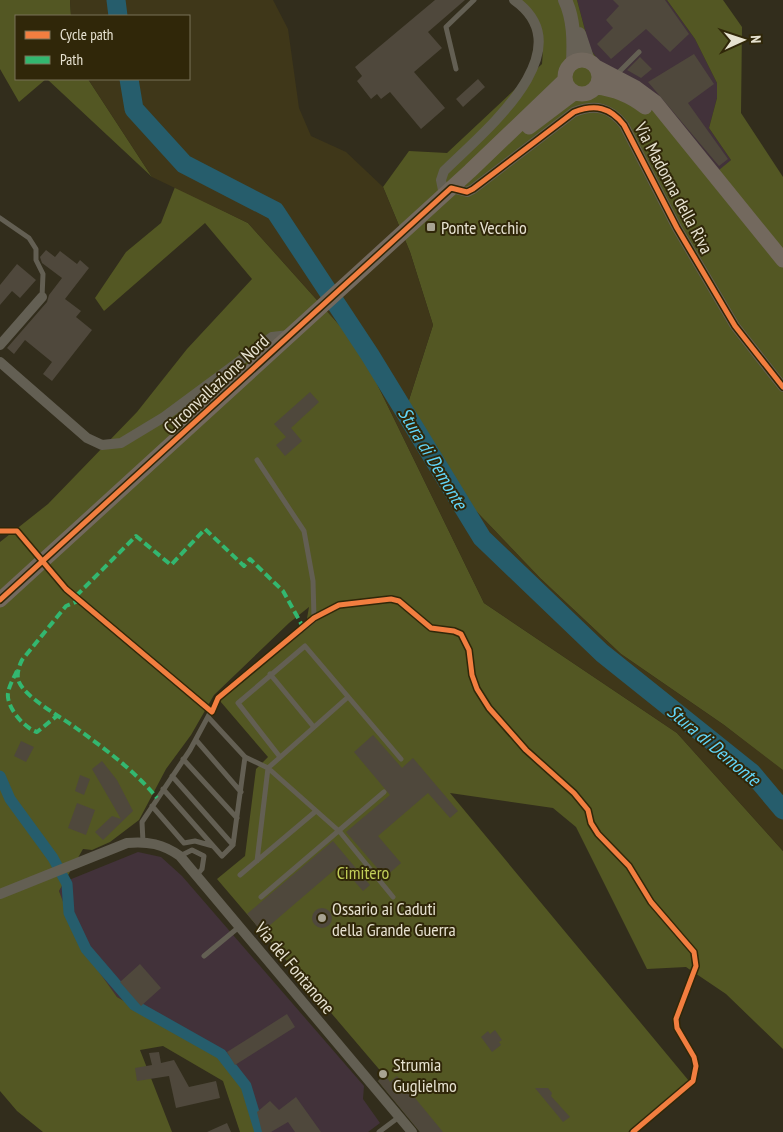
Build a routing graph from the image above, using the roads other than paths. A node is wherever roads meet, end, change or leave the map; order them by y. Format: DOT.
graph roads {
  1 [pos="474,0"];
  2 [pos="514,0"];
  3 [pos="567,4"];
  4 [pos="640,52"];
  5 [pos="586,63"];
  6 [pos="456,69"];
  7 [pos="616,76"];
  8 [pos="565,80"];
  9 [pos="599,87"];
  10 [pos="574,93"];
  11 [pos="675,130"];
  12 [pos="470,171"];
  13 [pos="447,192"];
  14 [pos="0,218"];
  15 [pos="783,260"];
  16 [pos="42,297"];
  17 [pos="289,335"];
  18 [pos="0,345"];
  19 [pos="0,362"];
  20 [pos="783,387"];
  21 [pos="257,460"];
  22 [pos="0,600"];
  23 [pos="324,612"];
  24 [pos="314,618"];
  25 [pos="270,674"];
  26 [pos="348,697"];
  27 [pos="208,717"];
  28 [pos="313,726"];
  29 [pos="196,740"];
  30 [pos="245,757"];
  31 [pos="280,757"];
  32 [pos="183,759"];
  33 [pos="401,759"];
  34 [pos="268,768"];
  35 [pos="172,776"];
  36 [pos="163,789"];
  37 [pos="241,792"];
  38 [pos="384,792"];
  39 [pos="152,806"];
  40 [pos="316,811"];
  41 [pos="237,818"];
  42 [pos="340,832"];
  43 [pos="143,842"];
  44 [pos="214,846"];
  45 [pos="233,846"];
  46 [pos="180,856"];
  47 [pos="257,861"];
  48 [pos="240,875"];
  49 [pos="196,876"];
  50 [pos="0,894"];
  51 [pos="261,897"];
  52 [pos="392,897"];
  53 [pos="240,927"];
  54 [pos="204,956"];
  55 [pos="399,1117"];
  56 [pos="379,1132"];
  57 [pos="412,1132"];
  1 -- 6 [label="lane"];
  2 -- 13 [label="street"];
  3 -- 5 [label="main road"];
  4 -- 7 [label="lane"];
  5 -- 7 [label="main road"];
  5 -- 8 [label="main road"];
  5 -- 9 [label="main road"];
  7 -- 9 [label="street"];
  7 -- 11 [label="main road"];
  8 -- 10 [label="main road"];
  8 -- 12 [label="main road, Circonvallazione Nord"];
  9 -- 10 [label="main road"];
  9 -- 11 [label="main road"];
  10 -- 12 [label="main road, Circonvallazione Nord"];
  11 -- 15 [label="main road"];
  12 -- 13 [label="main road, Circonvallazione Nord"];
  13 -- 17 [label="main road, Circonvallazione Nord"];
  13 -- 20 [label="street, Via Madonna della Riva"];
  14 -- 16 [label="lane"];
  16 -- 18 [label="street"];
  17 -- 19 [label="street"];
  17 -- 22 [label="main road, Circonvallazione Nord"];
  21 -- 24 [label="lane"];
  23 -- 24 [label="lane"];
  24 -- 27 [label="lane"];
  25 -- 26 [label="lane"];
  25 -- 28 [label="lane"];
  25 -- 31 [label="lane"];
  26 -- 28 [label="lane"];
  26 -- 33 [label="lane"];
  27 -- 29 [label="lane"];
  27 -- 30 [label="lane"];
  28 -- 31 [label="lane"];
  29 -- 32 [label="lane"];
  29 -- 37 [label="lane"];
  30 -- 34 [label="lane"];
  30 -- 37 [label="lane"];
  31 -- 34 [label="lane"];
  32 -- 35 [label="lane"];
  32 -- 41 [label="lane"];
  34 -- 40 [label="lane"];
  34 -- 47 [label="lane"];
  35 -- 36 [label="lane"];
  35 -- 45 [label="lane"];
  36 -- 39 [label="lane"];
  36 -- 44 [label="lane"];
  37 -- 41 [label="lane"];
  38 -- 42 [label="lane"];
  39 -- 43 [label="lane"];
  39 -- 44 [label="lane"];
  40 -- 42 [label="lane"];
  40 -- 47 [label="lane"];
  41 -- 45 [label="lane"];
  42 -- 51 [label="lane"];
  42 -- 52 [label="lane"];
  43 -- 46 [label="street, Via del Fontanone"];
  43 -- 50 [label="street, Via del Fontanone"];
  44 -- 45 [label="lane"];
  46 -- 49 [label="street, Via del Fontanone"];
  46 -- 49 [label="lane"];
  47 -- 48 [label="lane"];
  49 -- 53 [label="street, Via del Fontanone"];
  53 -- 54 [label="lane"];
  53 -- 55 [label="street, Via del Fontanone"];
  55 -- 56 [label="lane"];
  55 -- 57 [label="street, Via del Fontanone"];
}
